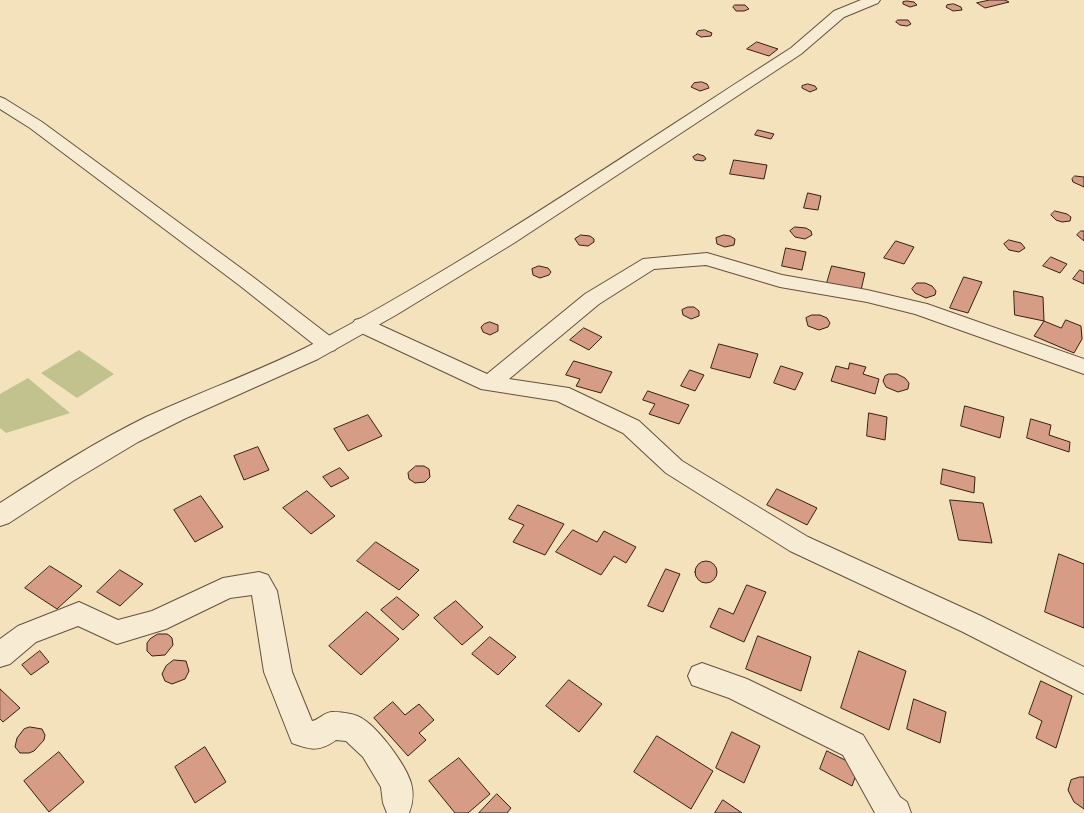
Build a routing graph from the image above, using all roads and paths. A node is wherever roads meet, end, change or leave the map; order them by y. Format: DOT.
graph roads {
  1 [pos="873,0"];
  2 [pos="0,102"];
  3 [pos="362,326"];
  4 [pos="328,345"];
  5 [pos="1084,367"];
  6 [pos="489,384"];
  7 [pos="0,516"];
  8 [pos="0,655"];
  9 [pos="702,676"];
  10 [pos="1084,681"];
  11 [pos="398,810"];
  12 [pos="896,813"];
  1 -- 3 [label="street"];
  2 -- 4 [label="street"];
  3 -- 4 [label="street"];
  3 -- 6 [label="street"];
  4 -- 7 [label="street"];
  5 -- 6 [label="street"];
  6 -- 10 [label="street"];
  8 -- 11 [label="street"];
  9 -- 12 [label="street"];
}
